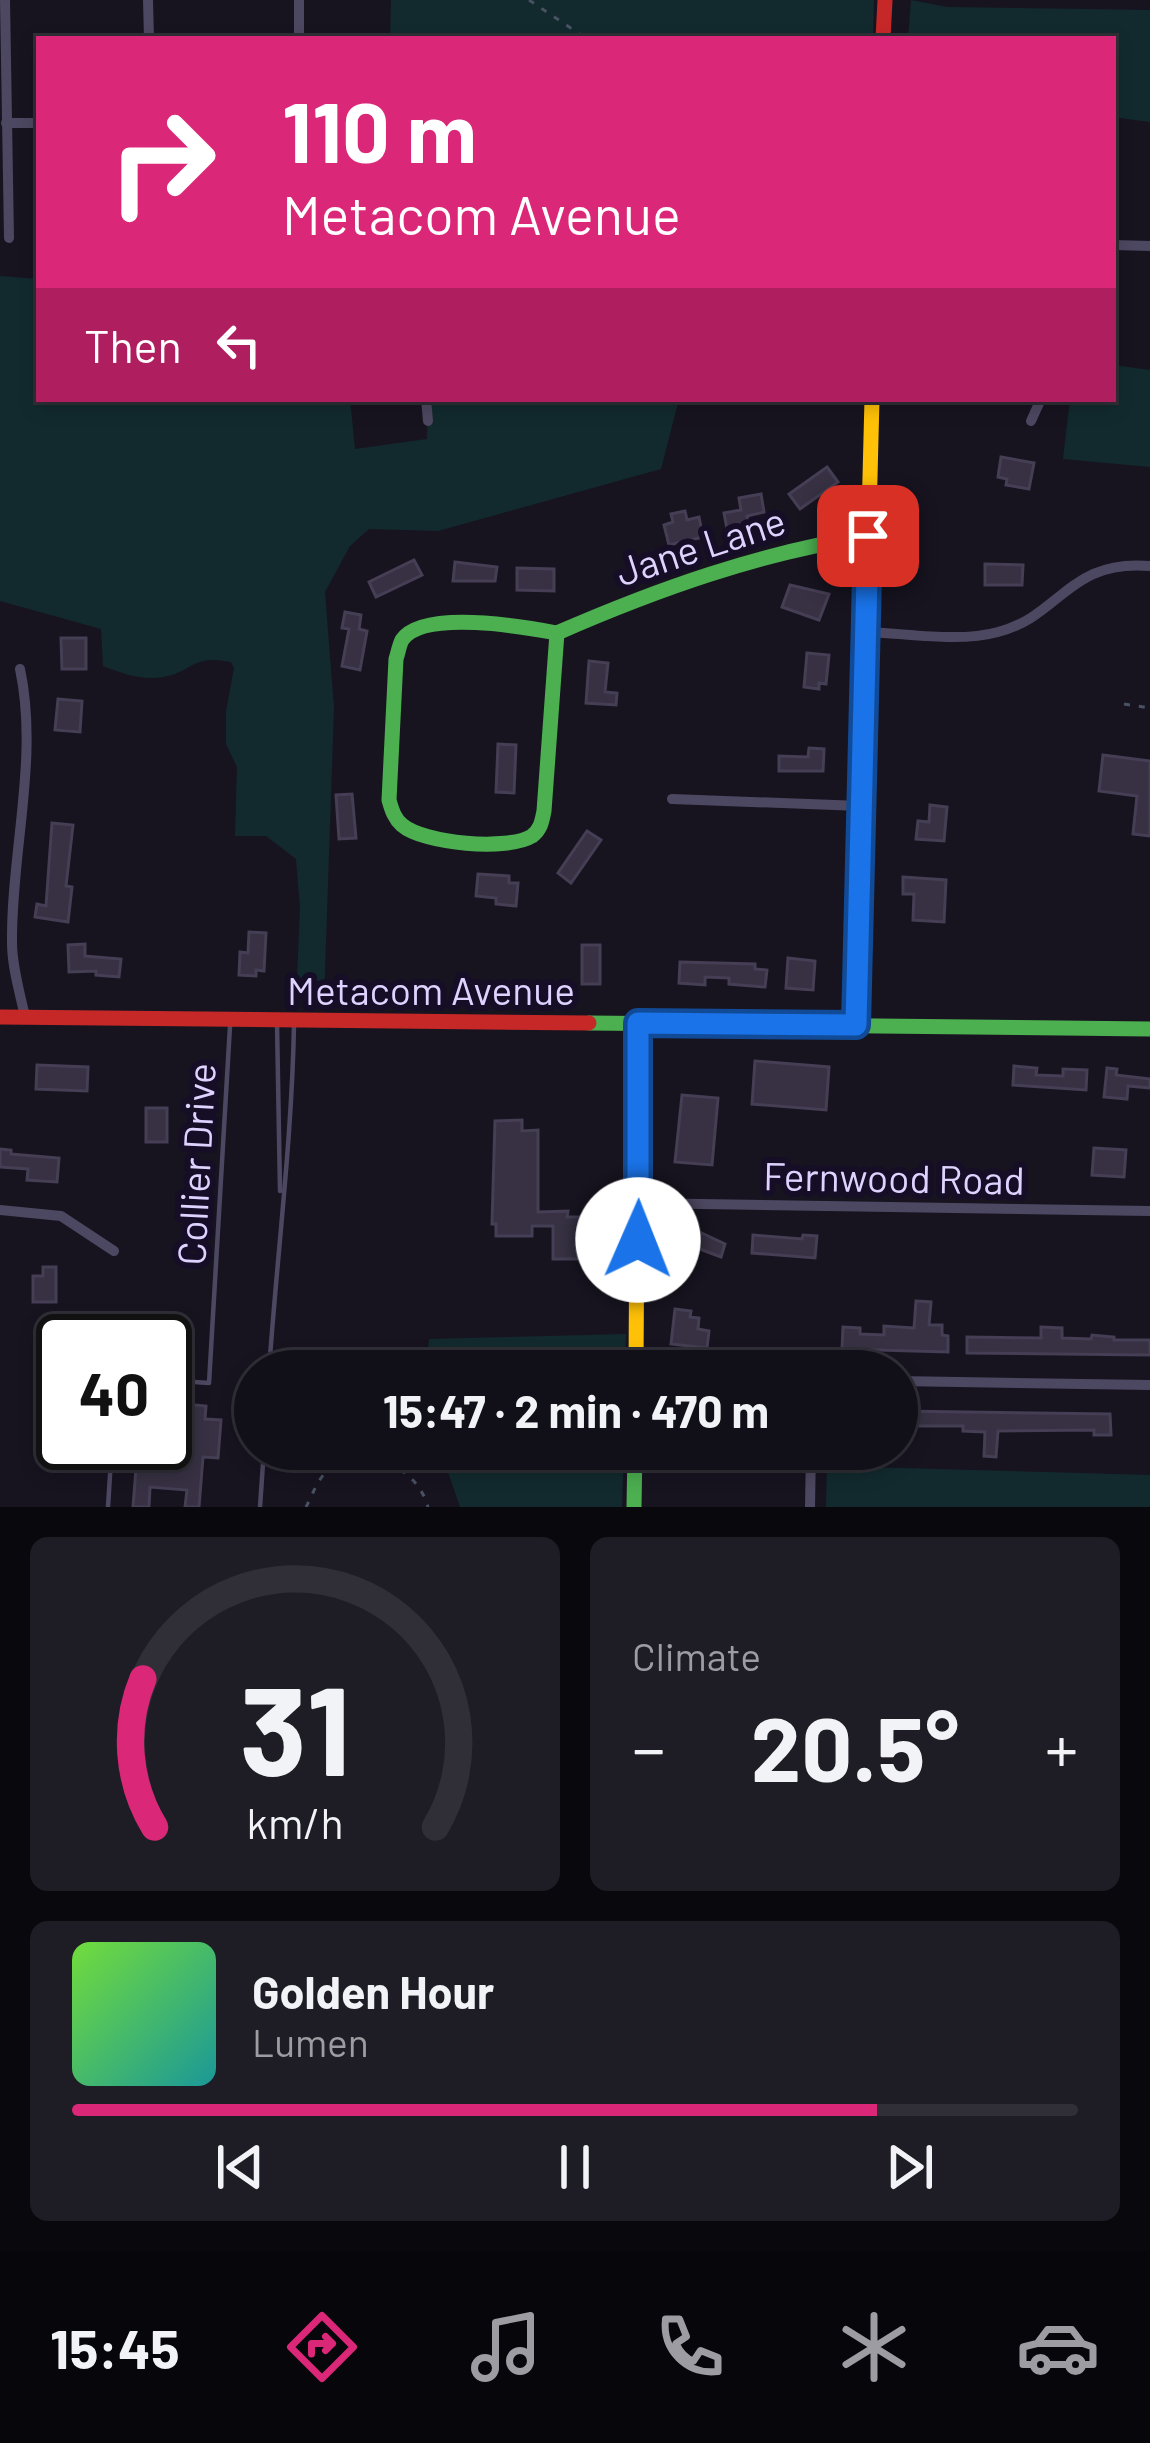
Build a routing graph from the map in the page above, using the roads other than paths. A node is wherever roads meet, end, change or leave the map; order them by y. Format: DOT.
graph roads {
  1 [pos="5,0"];
  2 [pos="148,0"];
  3 [pos="299,0"];
  4 [pos="885,0"];
  5 [pos="148,36"];
  6 [pos="299,36"];
  7 [pos="883,36"];
  8 [pos="6,123"];
  9 [pos="36,123"];
  10 [pos="9,238"];
  11 [pos="1116,245"];
  12 [pos="1150,246"];
  13 [pos="426,402"];
  14 [pos="872,402"];
  15 [pos="1040,402"];
  16 [pos="428,421"];
  17 [pos="1031,421"];
  18 [pos="868,536"];
  19 [pos="1150,566"];
  20 [pos="865,632"];
  21 [pos="557,633"];
  22 [pos="20,669"];
  23 [pos="672,799"];
  24 [pos="861,806"];
  25 [pos="0,1017"];
  26 [pos="25,1017"];
  27 [pos="231,1020"];
  28 [pos="285,1021"];
  29 [pos="638,1023"];
  30 [pos="856,1025"];
  31 [pos="1150,1029"];
  32 [pos="638,1203"];
  33 [pos="0,1210"];
  34 [pos="1150,1211"];
  35 [pos="280,1215"];
  36 [pos="114,1251"];
  37 [pos="270,1350"];
  38 [pos="636,1350"];
  39 [pos="918,1381"];
  40 [pos="192,1382"];
  41 [pos="1150,1385"];
  42 [pos="111,1470"];
  43 [pos="263,1470"];
  44 [pos="635,1470"];
  45 [pos="811,1470"];
  46 [pos="109,1507"];
  47 [pos="260,1507"];
  48 [pos="634,1507"];
  49 [pos="810,1507"];
  1 -- 8 [label="street"];
  2 -- 5 [label="street"];
  3 -- 6 [label="street"];
  4 -- 7 [label="street"];
  8 -- 9 [label="street"];
  8 -- 10 [label="street"];
  11 -- 12 [label="street"];
  13 -- 16 [label="street"];
  14 -- 18 [label="street"];
  15 -- 17 [label="street"];
  18 -- 20 [label="street"];
  18 -- 21 [label="street, Jane Lane"];
  19 -- 20 [label="street"];
  20 -- 24 [label="street"];
  21 -- 21 [label="street, Jane Lane"];
  22 -- 26 [label="street"];
  23 -- 24 [label="street"];
  24 -- 30 [label="street"];
  25 -- 26 [label="street, Metacom Avenue"];
  26 -- 27 [label="street, Metacom Avenue"];
  27 -- 28 [label="street, Metacom Avenue"];
  27 -- 40 [label="lane, Collier Drive"];
  28 -- 29 [label="street, Metacom Avenue"];
  28 -- 35 [label="lane"];
  28 -- 35 [label="lane"];
  29 -- 30 [label="street, Metacom Avenue"];
  29 -- 32 [label="street"];
  30 -- 31 [label="street, Metacom Avenue"];
  32 -- 34 [label="street, Fernwood Road"];
  32 -- 38 [label="street"];
  33 -- 36 [label="street"];
  35 -- 37 [label="lane"];
  39 -- 41 [label="street"];
  42 -- 46 [label="lane"];
  43 -- 47 [label="lane"];
  44 -- 48 [label="street"];
  45 -- 49 [label="street"];
}
